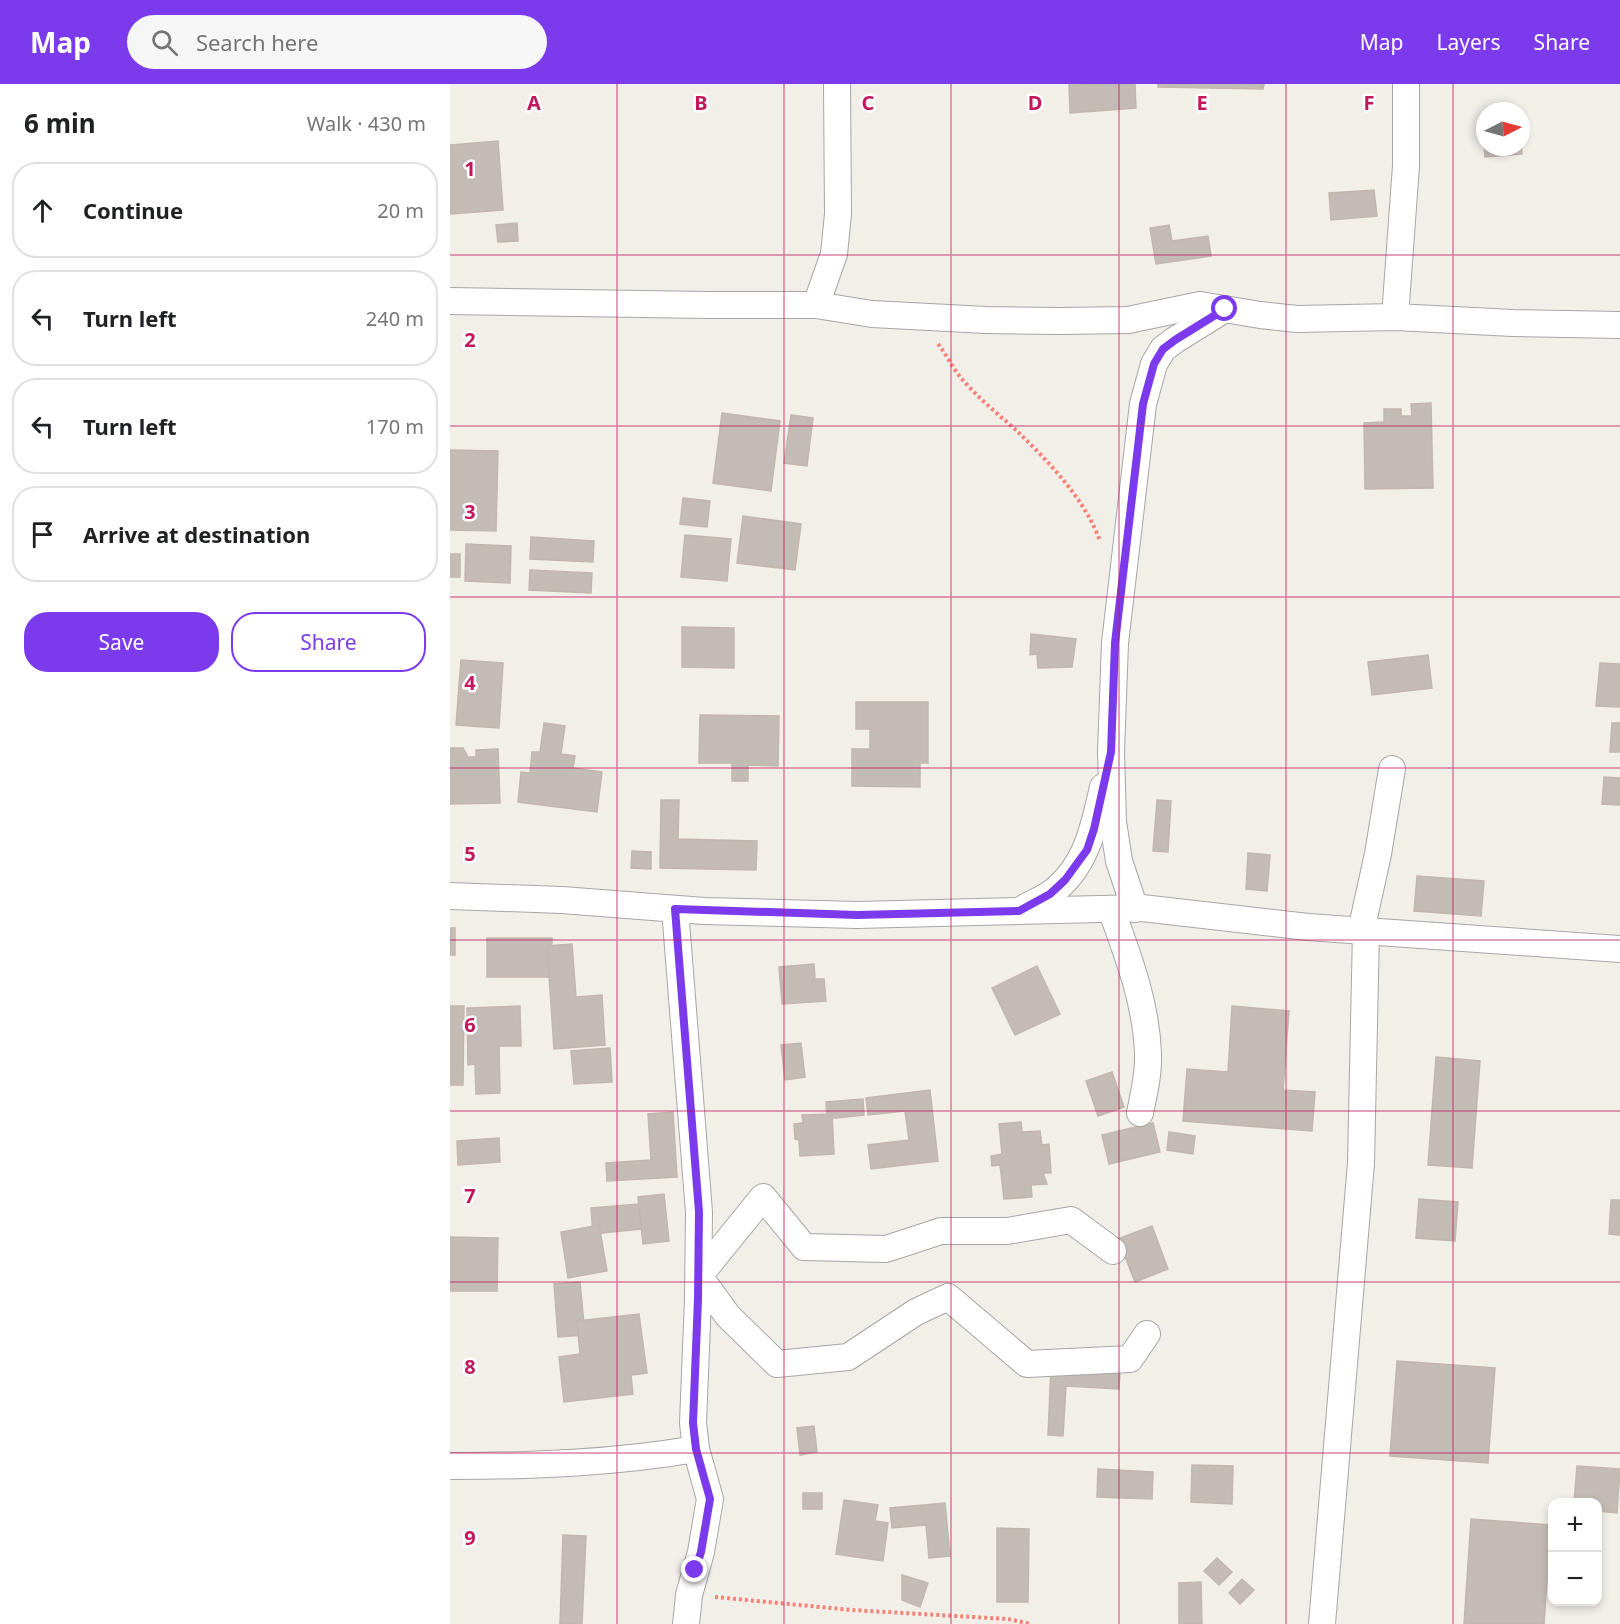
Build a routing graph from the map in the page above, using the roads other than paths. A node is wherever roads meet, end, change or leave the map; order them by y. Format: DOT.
graph roads {
  1 [pos="837,84"];
  2 [pos="1406,84"];
  3 [pos="450,301"];
  4 [pos="816,305"];
  5 [pos="1225,309"];
  6 [pos="1395,317"];
  7 [pos="1620,325"];
  8 [pos="1111,752"];
  9 [pos="1392,769"];
  10 [pos="450,896"];
  11 [pos="675,909"];
  12 [pos="1123,909"];
  13 [pos="1019,911"];
  14 [pos="1364,931"];
  15 [pos="1620,949"];
  16 [pos="1140,1113"];
  17 [pos="1113,1251"];
  18 [pos="699,1276"];
  19 [pos="1147,1334"];
  20 [pos="696,1449"];
  21 [pos="450,1466"];
  22 [pos="686,1624"];
  23 [pos="1322,1624"];
  1 -- 4 [label="street"];
  2 -- 6 [label="street"];
  3 -- 4 [label="street"];
  4 -- 5 [label="street"];
  5 -- 6 [label="street"];
  5 -- 8 [label="street"];
  6 -- 7 [label="street"];
  8 -- 12 [label="street"];
  8 -- 13 [label="street"];
  9 -- 14 [label="street"];
  10 -- 11 [label="street"];
  11 -- 13 [label="street"];
  11 -- 18 [label="street"];
  12 -- 13 [label="street"];
  12 -- 14 [label="street"];
  12 -- 16 [label="street"];
  14 -- 15 [label="street"];
  14 -- 23 [label="street"];
  17 -- 18 [label="street"];
  18 -- 19 [label="street"];
  18 -- 20 [label="street"];
  20 -- 21 [label="street"];
  20 -- 22 [label="street"];
}
